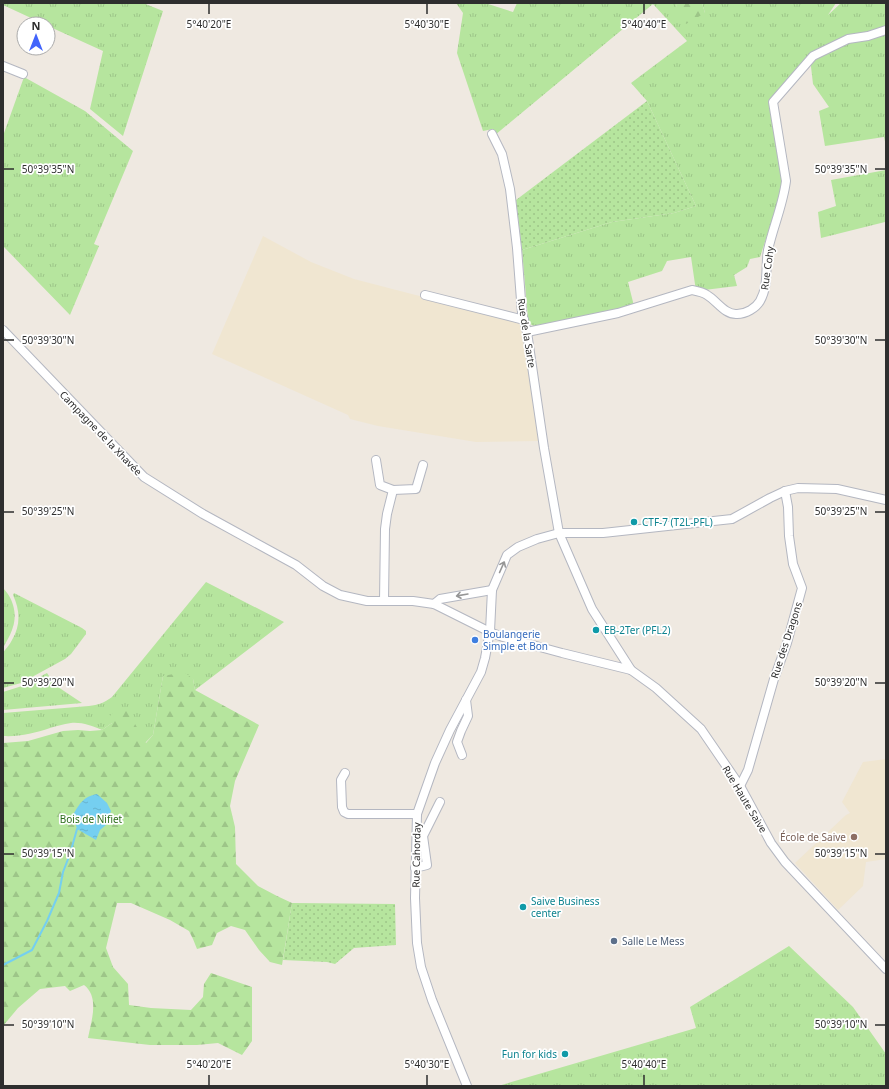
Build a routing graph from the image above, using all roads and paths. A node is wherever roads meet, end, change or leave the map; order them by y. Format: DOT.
graph roads {
  1 [pos="886,30"];
  2 [pos="3,66"];
  3 [pos="23,74"];
  4 [pos="492,134"];
  5 [pos="425,295"];
  6 [pos="524,320"];
  7 [pos="3,330"];
  8 [pos="527,332"];
  9 [pos="376,460"];
  10 [pos="423,465"];
  11 [pos="393,490"];
  12 [pos="785,491"];
  13 [pos="886,500"];
  14 [pos="559,533"];
  15 [pos="296,565"];
  16 [pos="492,590"];
  17 [pos="384,601"];
  18 [pos="434,604"];
  19 [pos="490,632"];
  20 [pos="631,670"];
  21 [pos="466,700"];
  22 [pos="462,755"];
  23 [pos="345,773"];
  24 [pos="740,786"];
  25 [pos="440,802"];
  26 [pos="416,814"];
  27 [pos="415,868"];
  28 [pos="886,969"];
  29 [pos="467,1086"];
  1 -- 8 [label="street, Rue Cohy"];
  2 -- 3 [label="street"];
  4 -- 6 [label="street, Rue de la Sarte"];
  5 -- 6 [label="street"];
  6 -- 8 [label="street, Rue de la Sarte"];
  7 -- 15 [label="street, Campagne de la Xhavée"];
  8 -- 14 [label="street, Rue de la Sarte"];
  9 -- 11 [label="street"];
  10 -- 11 [label="street"];
  11 -- 17 [label="street"];
  12 -- 13 [label="street"];
  12 -- 14 [label="street"];
  12 -- 24 [label="street, Rue des Dragons"];
  16 -- 14 [label="street, one-way"];
  14 -- 20 [label="street, Rue Haute Saive"];
  15 -- 17 [label="street, Rue Haute Saive"];
  16 -- 18 [label="street, Rue Haute Saive, one-way"];
  16 -- 19 [label="street"];
  17 -- 18 [label="street, Rue Haute Saive"];
  18 -- 19 [label="street, Rue Haute Saive"];
  19 -- 20 [label="street, Rue Haute Saive"];
  19 -- 21 [label="street, Rue Cahorday"];
  20 -- 24 [label="street, Rue Haute Saive"];
  21 -- 22 [label="street"];
  21 -- 26 [label="street, Rue Cahorday"];
  23 -- 26 [label="street"];
  24 -- 28 [label="street, Rue Haute Saive"];
  25 -- 27 [label="street"];
  26 -- 27 [label="street, Rue Cahorday"];
  27 -- 29 [label="street, Rue Cahorday"];
}
